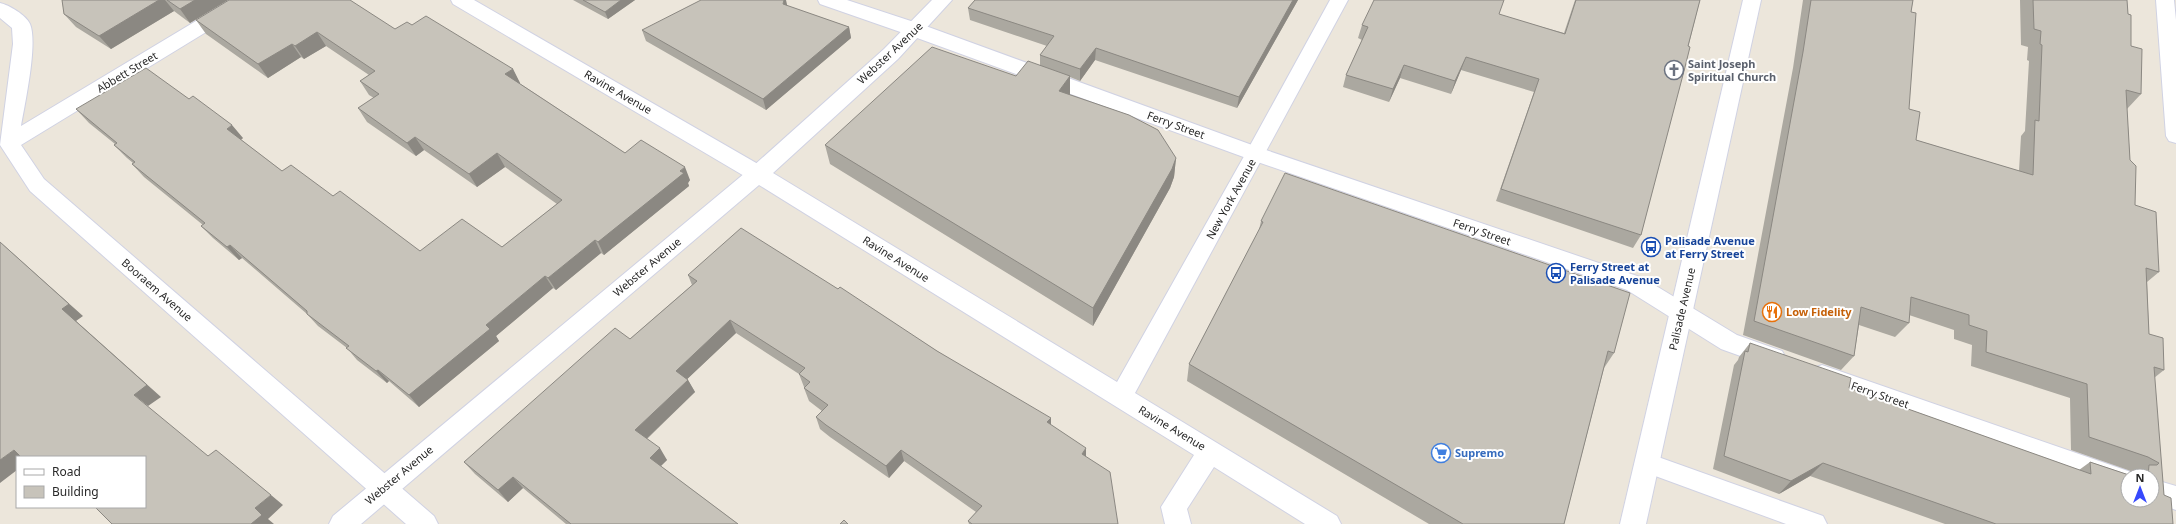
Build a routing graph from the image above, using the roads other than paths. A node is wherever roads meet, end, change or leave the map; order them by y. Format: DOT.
graph roads {
  1 [pos="460,0"];
  2 [pos="827,0"];
  3 [pos="943,0"];
  4 [pos="1339,0"];
  5 [pos="1752,0"];
  6 [pos="2165,0"];
  7 [pos="240,1"];
  8 [pos="0,9"];
  9 [pos="916,30"];
  10 [pos="2176,136"];
  11 [pos="9,143"];
  12 [pos="1256,154"];
  13 [pos="758,174"];
  14 [pos="1682,312"];
  15 [pos="1120,396"];
  16 [pos="1210,451"];
  17 [pos="1647,463"];
  18 [pos="2120,479"];
  19 [pos="384,488"];
  20 [pos="2160,493"];
  21 [pos="2176,498"];
  22 [pos="342,524"];
  23 [pos="425,524"];
  24 [pos="1178,524"];
  25 [pos="1328,524"];
  26 [pos="1633,524"];
  27 [pos="1815,524"];
  1 -- 13 [label="street, Ravine Avenue"];
  2 -- 9 [label="street, Ferry Street"];
  3 -- 9 [label="street, Webster Avenue"];
  4 -- 12 [label="street, New York Avenue"];
  5 -- 14 [label="street, Palisade Avenue"];
  6 -- 10 [label="street"];
  7 -- 11 [label="street, Abbett Street"];
  8 -- 11 [label="street"];
  9 -- 12 [label="street, Ferry Street"];
  9 -- 13 [label="street, Webster Avenue"];
  11 -- 19 [label="street, Booraem Avenue"];
  12 -- 14 [label="street, Ferry Street"];
  12 -- 15 [label="street, New York Avenue"];
  13 -- 15 [label="street, Ravine Avenue"];
  13 -- 19 [label="street, Webster Avenue"];
  14 -- 17 [label="street, Palisade Avenue"];
  14 -- 18 [label="street, Ferry Street"];
  15 -- 16 [label="street, Ravine Avenue"];
  16 -- 24 [label="street"];
  16 -- 25 [label="street, Ravine Avenue"];
  17 -- 26 [label="street, Palisade Avenue"];
  17 -- 27 [label="lane"];
  19 -- 22 [label="street, Webster Avenue"];
  19 -- 23 [label="street, Booraem Avenue"];
  20 -- 21 [label="street"];
}
